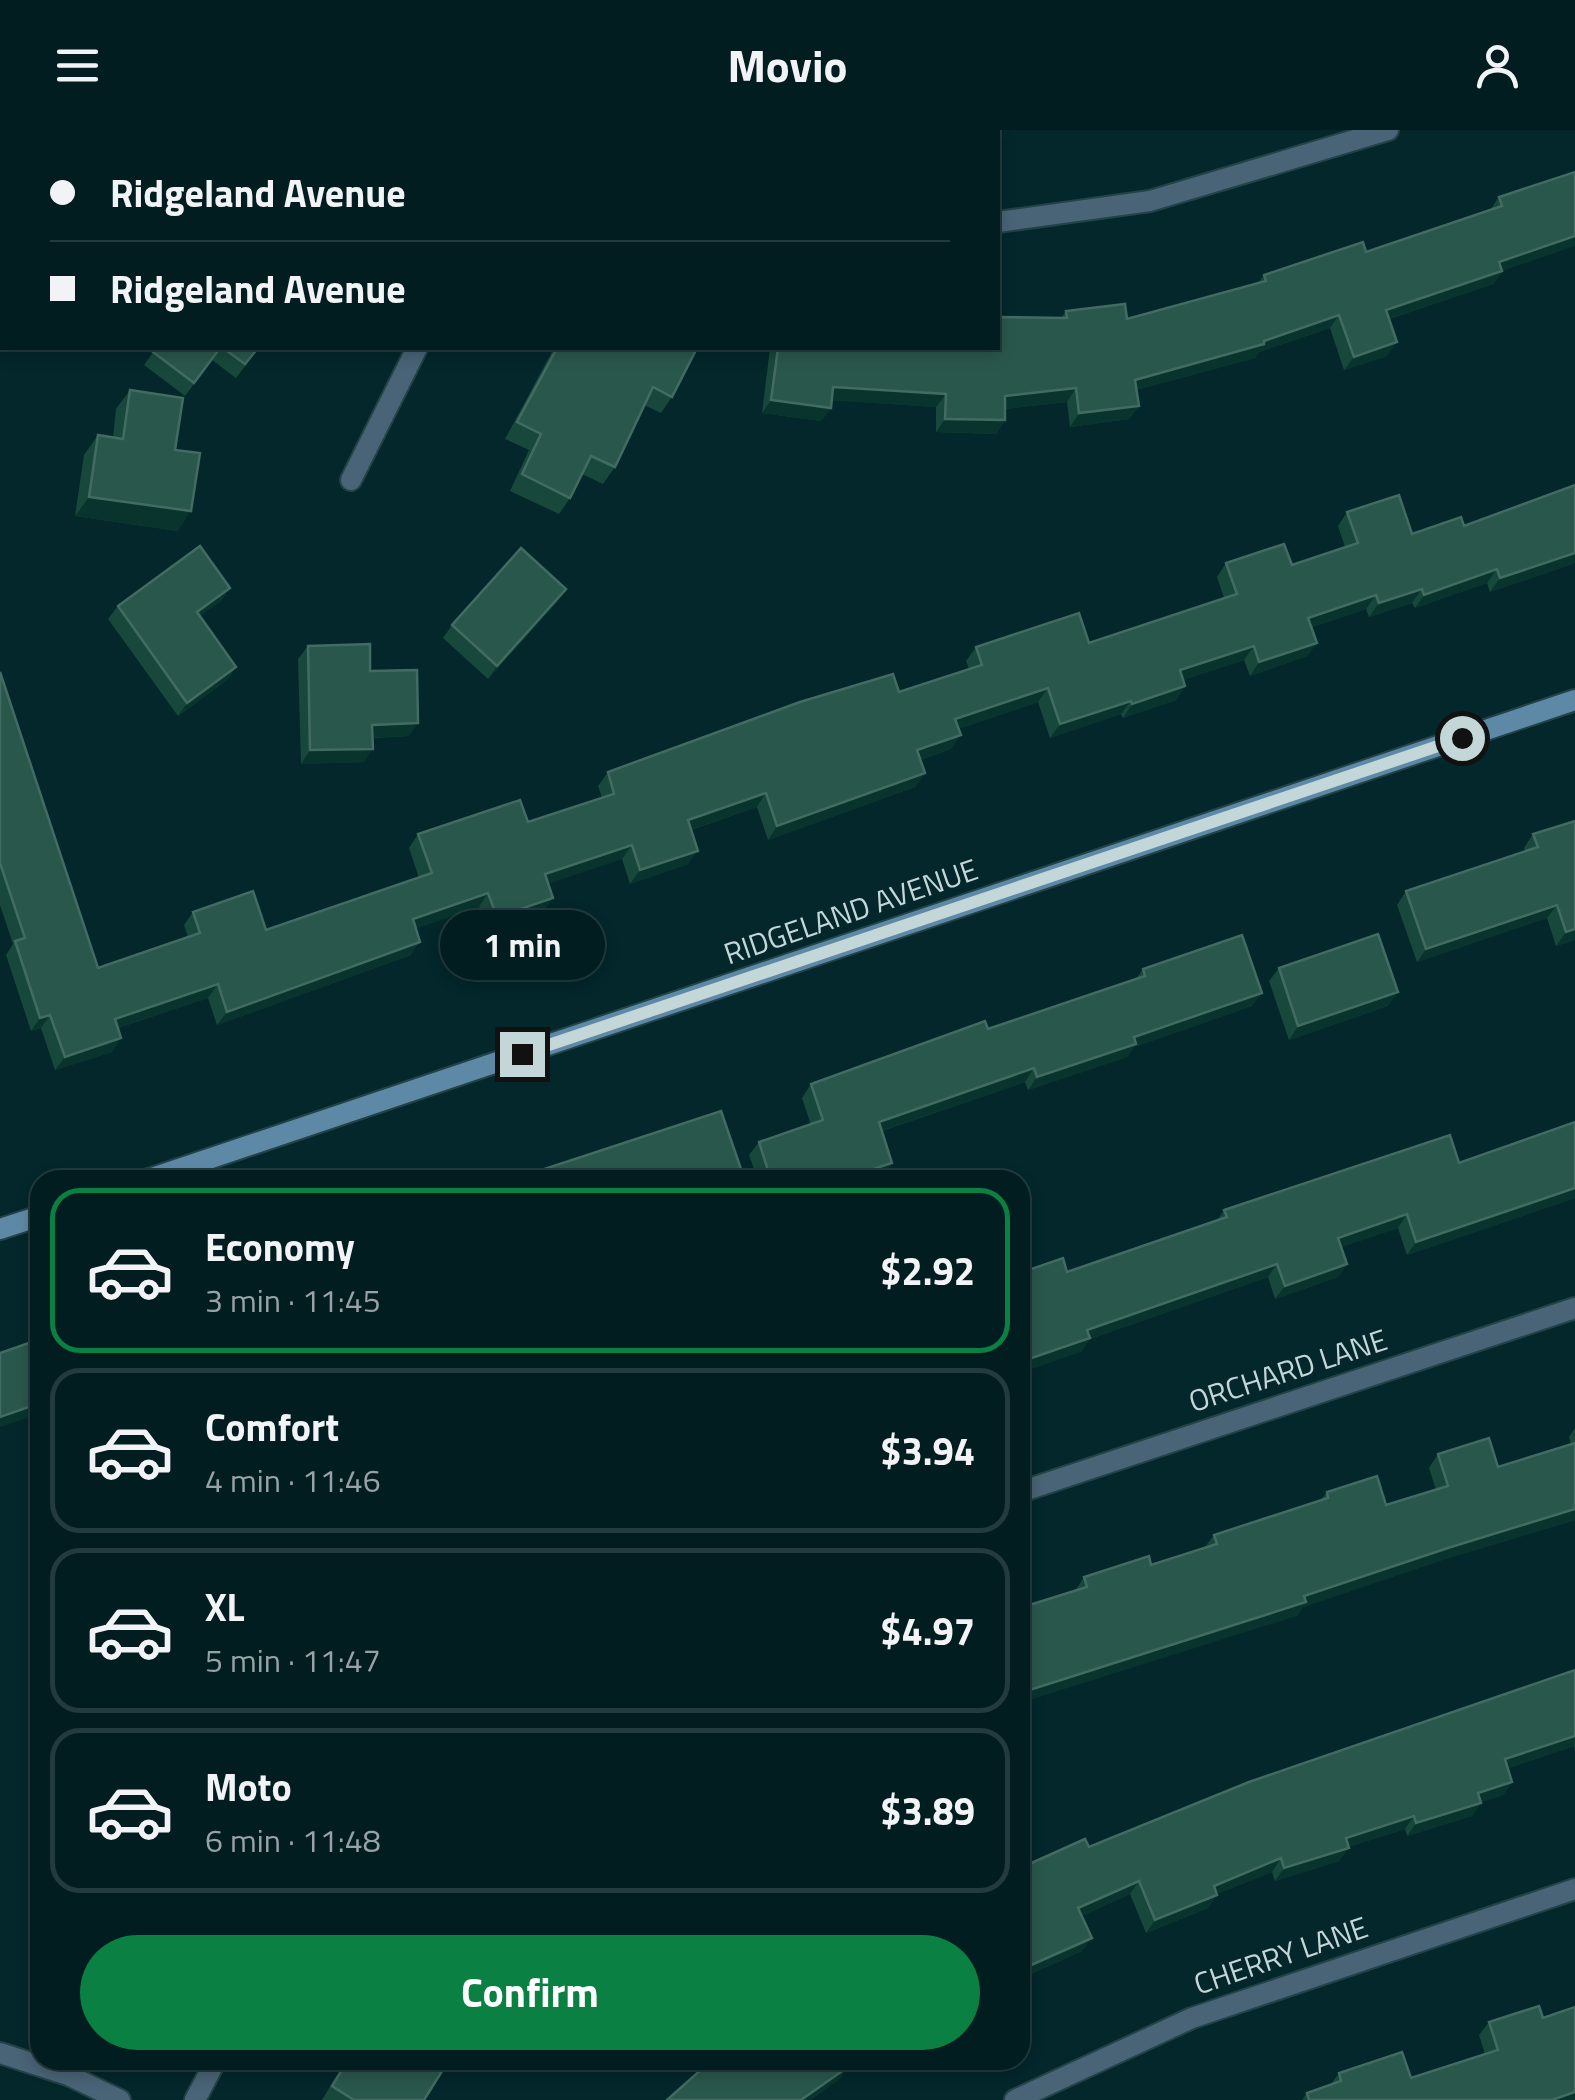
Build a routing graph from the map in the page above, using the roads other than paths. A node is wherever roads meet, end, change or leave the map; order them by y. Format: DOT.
graph roads {
  1 [pos="1388,130"];
  2 [pos="1000,222"];
  3 [pos="416,350"];
  4 [pos="352,480"];
  5 [pos="1575,700"];
  6 [pos="176,1170"];
  7 [pos="30,1219"];
  8 [pos="0,1229"];
  9 [pos="1575,1308"];
  10 [pos="1030,1489"];
  11 [pos="1575,1890"];
  12 [pos="0,2053"];
  13 [pos="30,2063"];
  14 [pos="53,2070"];
  15 [pos="211,2070"];
  16 [pos="120,2100"];
  17 [pos="195,2100"];
  18 [pos="1015,2100"];
  1 -- 2 [label="street"];
  3 -- 4 [label="street"];
  5 -- 6 [label="street, RIDGELAND AVENUE"];
  7 -- 8 [label="street"];
  9 -- 10 [label="street, ORCHARD LANE"];
  11 -- 18 [label="street, CHERRY LANE"];
  12 -- 13 [label="street"];
  14 -- 16 [label="street"];
  15 -- 17 [label="street"];
}
